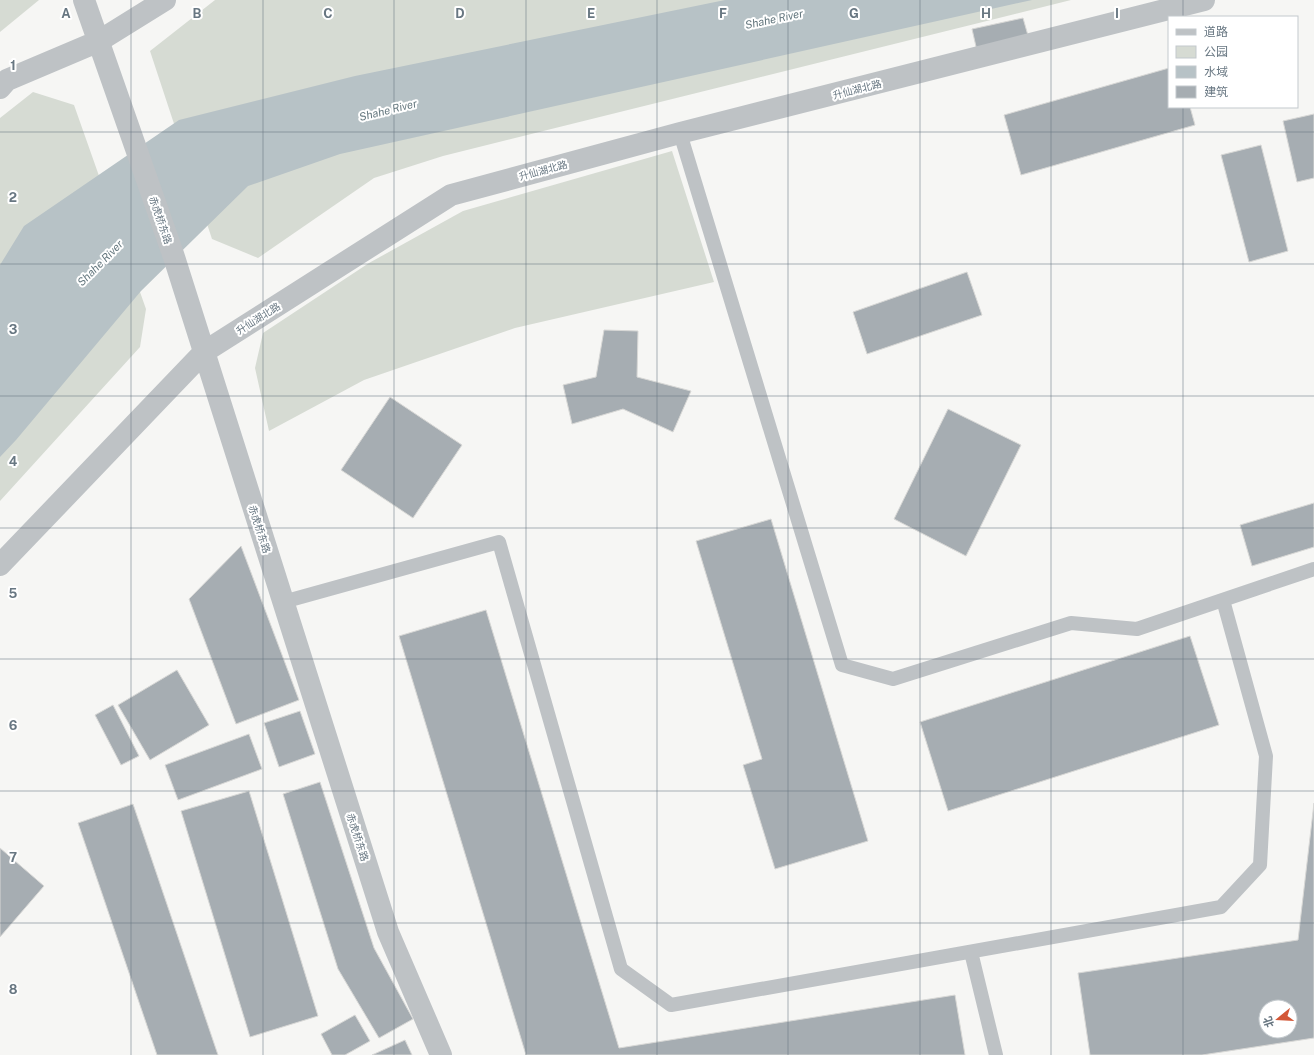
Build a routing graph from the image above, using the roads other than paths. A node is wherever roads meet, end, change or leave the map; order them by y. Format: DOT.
graph roads {
  1 [pos="84,0"];
  2 [pos="165,0"];
  3 [pos="1204,0"];
  4 [pos="99,41"];
  5 [pos="0,88"];
  6 [pos="680,133"];
  7 [pos="204,352"];
  8 [pos="0,565"];
  9 [pos="1314,570"];
  10 [pos="1223,600"];
  11 [pos="283,602"];
  12 [pos="971,952"];
  13 [pos="441,1055"];
  14 [pos="996,1055"];
  1 -- 4 [label="street, 赤虎桥东路"];
  2 -- 4 [label="street"];
  3 -- 6 [label="street, 升仙湖北路"];
  4 -- 5 [label="street"];
  4 -- 7 [label="street, 赤虎桥东路"];
  6 -- 7 [label="street, 升仙湖北路"];
  6 -- 10 [label="lane"];
  7 -- 8 [label="street, 升仙湖北路"];
  7 -- 11 [label="street, 赤虎桥东路"];
  9 -- 10 [label="lane"];
  10 -- 12 [label="lane"];
  11 -- 12 [label="lane"];
  11 -- 13 [label="street, 赤虎桥东路"];
  12 -- 14 [label="lane"];
}
